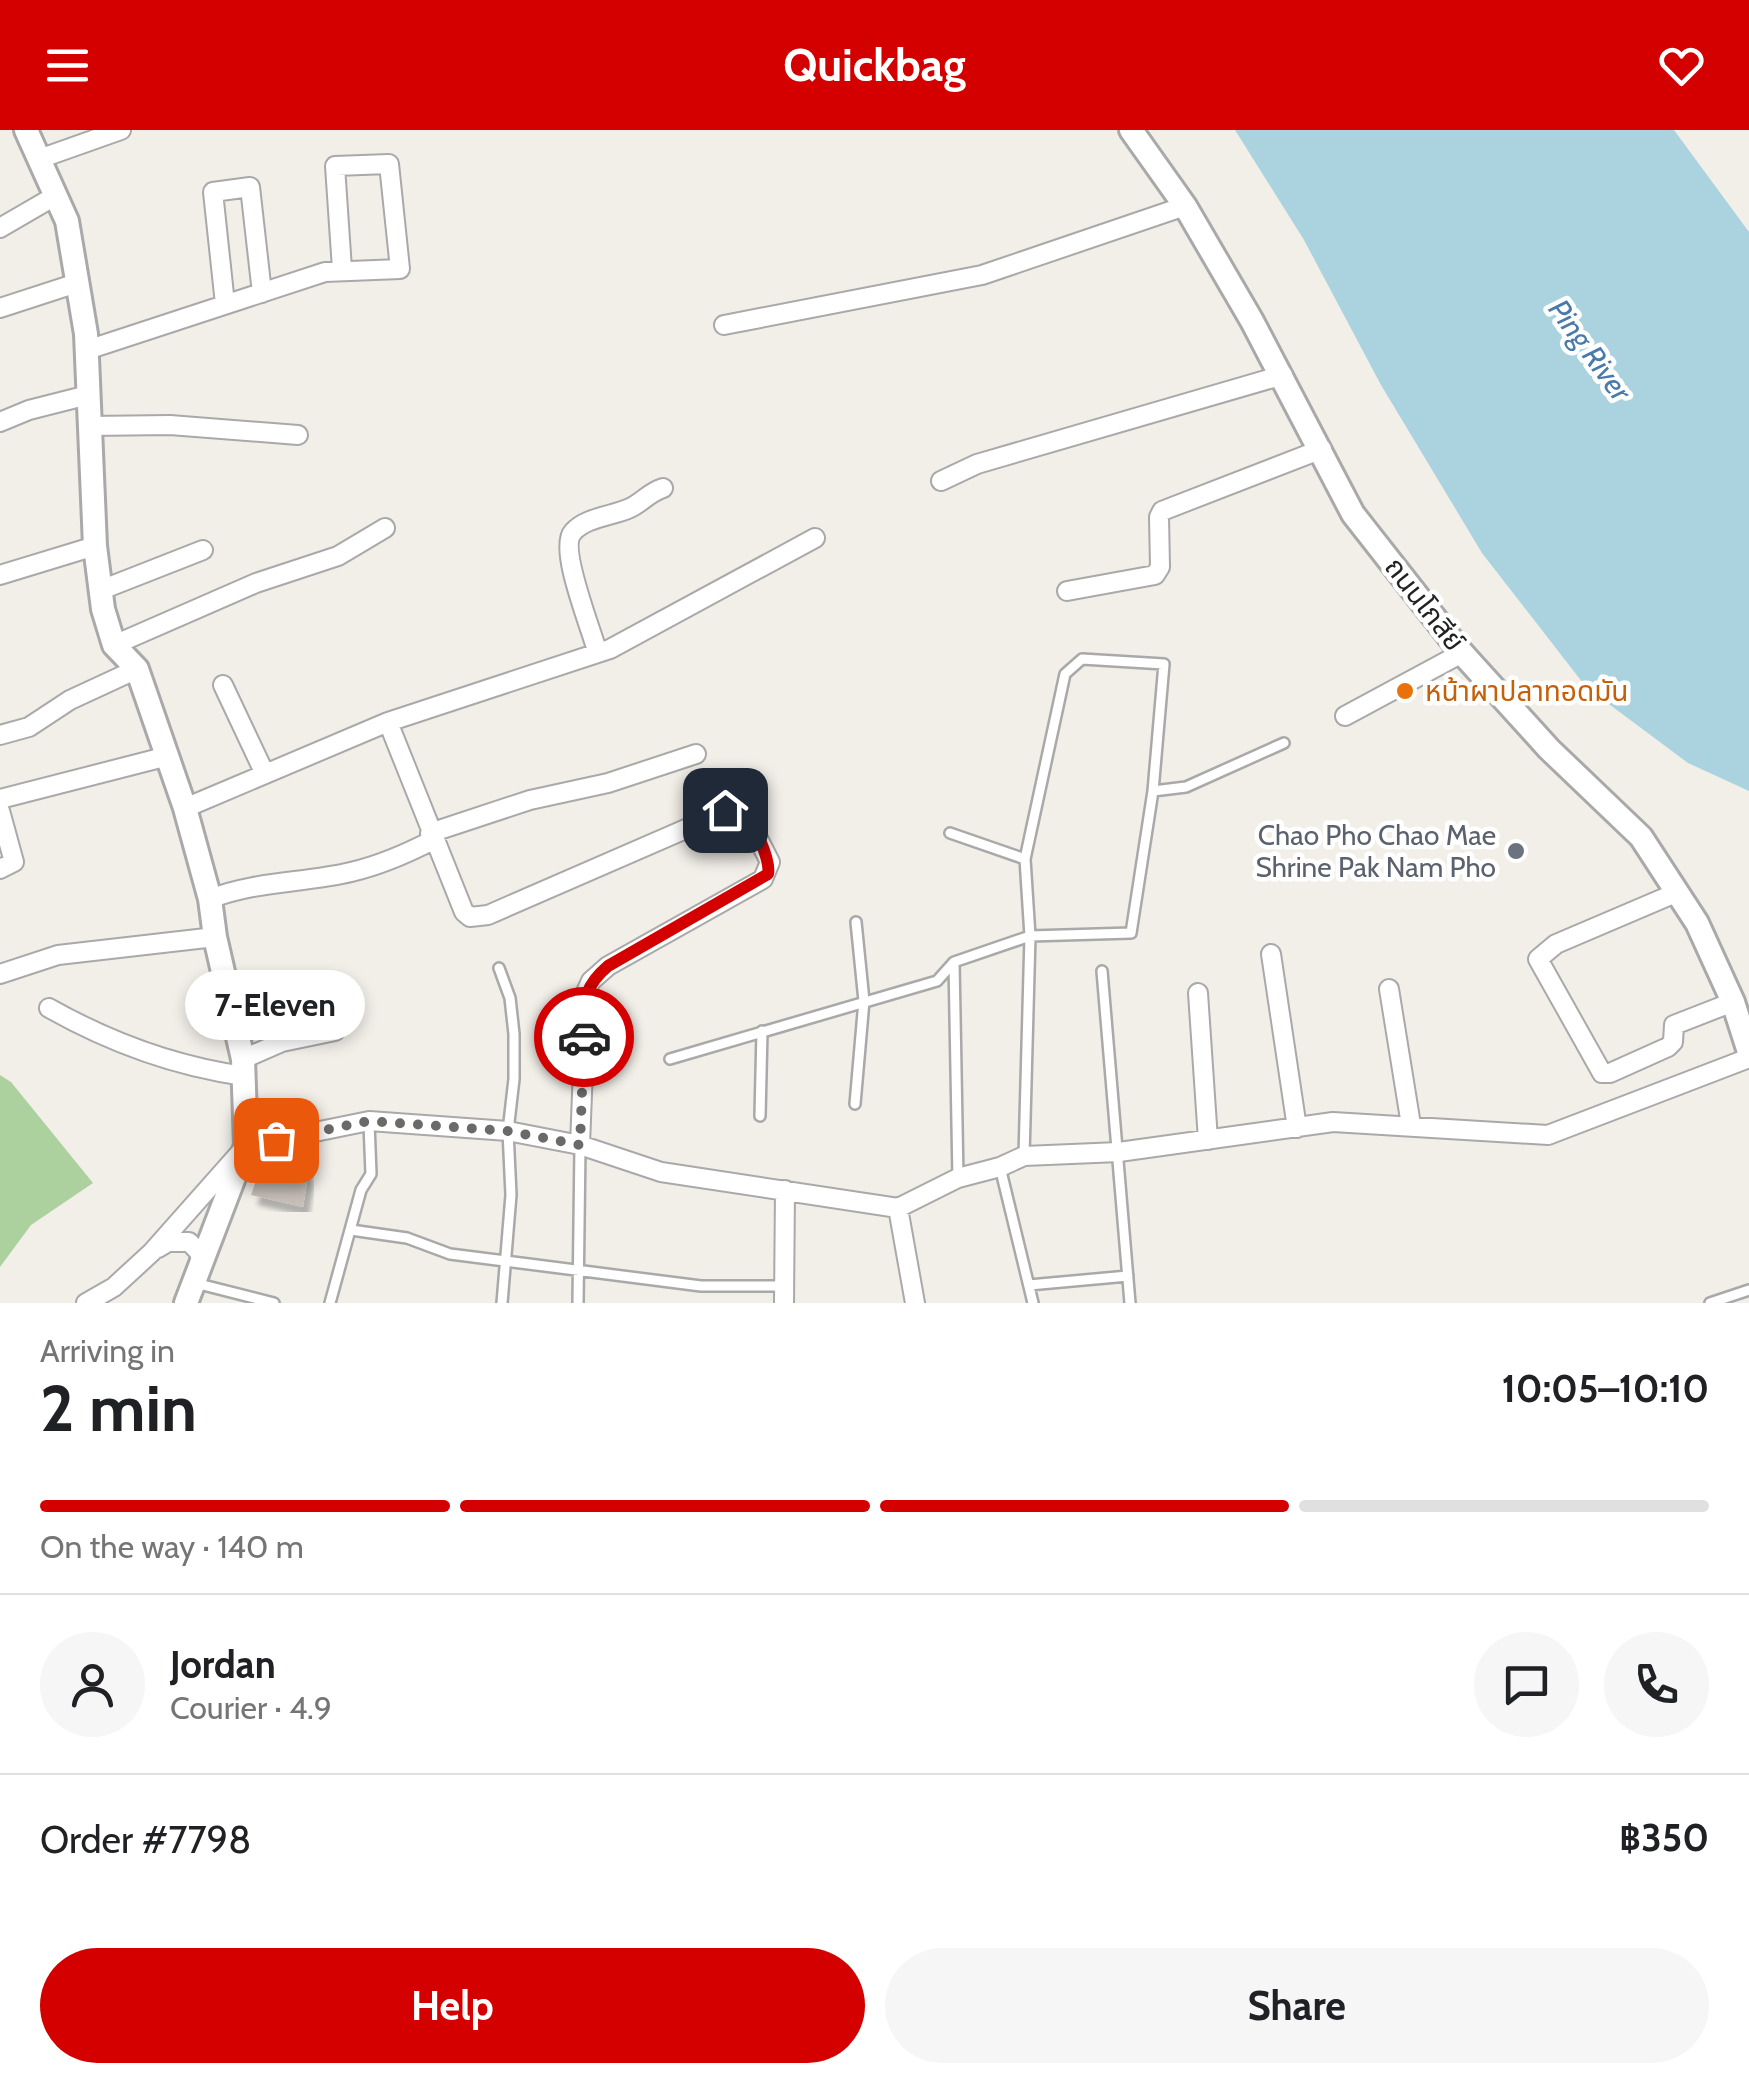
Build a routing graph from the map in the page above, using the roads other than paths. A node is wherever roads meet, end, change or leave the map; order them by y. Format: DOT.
graph roads {
  1 [pos="26,130"];
  2 [pos="121,130"];
  3 [pos="1131,130"];
  4 [pos="39,159"];
  5 [pos="56,196"];
  6 [pos="1185,206"];
  7 [pos="0,228"];
  8 [pos="342,269"];
  9 [pos="78,283"];
  10 [pos="262,292"];
  11 [pos="225,304"];
  12 [pos="0,308"];
  13 [pos="724,326"];
  14 [pos="87,350"];
  15 [pos="1283,375"];
  16 [pos="88,395"];
  17 [pos="0,422"];
  18 [pos="90,426"];
  19 [pos="298,436"];
  20 [pos="1322,450"];
  21 [pos="941,481"];
  22 [pos="663,488"];
  23 [pos="385,528"];
  24 [pos="815,538"];
  25 [pos="95,546"];
  26 [pos="204,550"];
  27 [pos="0,575"];
  28 [pos="101,590"];
  29 [pos="1067,591"];
  30 [pos="114,645"];
  31 [pos="598,651"];
  32 [pos="1462,653"];
  33 [pos="137,669"];
  34 [pos="223,684"];
  35 [pos="1345,716"];
  36 [pos="388,722"];
  37 [pos="0,736"];
  38 [pos="1284,743"];
  39 [pos="696,754"];
  40 [pos="168,756"];
  41 [pos="264,772"];
  42 [pos="1153,792"];
  43 [pos="0,799"];
  44 [pos="185,808"];
  45 [pos="0,811"];
  46 [pos="950,833"];
  47 [pos="431,836"];
  48 [pos="1025,859"];
  49 [pos="0,869"];
  50 [pos="1678,892"];
  51 [pos="210,899"];
  52 [pos="856,922"];
  53 [pos="1030,936"];
  54 [pos="215,937"];
  55 [pos="1271,954"];
  56 [pos="954,962"];
  57 [pos="499,968"];
  58 [pos="1102,971"];
  59 [pos="0,974"];
  60 [pos="1389,989"];
  61 [pos="1198,992"];
  62 [pos="864,1001"];
  63 [pos="1733,1002"];
  64 [pos="48,1008"];
  65 [pos="335,1031"];
  66 [pos="762,1031"];
  67 [pos="1749,1055"];
  68 [pos="670,1059"];
  69 [pos="243,1067"];
  70 [pos="855,1104"];
  71 [pos="760,1116"];
  72 [pos="369,1121"];
  73 [pos="1411,1125"];
  74 [pos="1297,1128"];
  75 [pos="508,1131"];
  76 [pos="1208,1140"];
  77 [pos="580,1145"];
  78 [pos="246,1146"];
  79 [pos="1119,1152"];
  80 [pos="1024,1156"];
  81 [pos="1000,1167"];
  82 [pos="958,1178"];
  83 [pos="785,1190"];
  84 [pos="898,1208"];
  85 [pos="351,1230"];
  86 [pos="152,1252"];
  87 [pos="506,1260"];
  88 [pos="580,1270"];
  89 [pos="1128,1276"];
  90 [pos="194,1283"];
  91 [pos="1029,1285"];
  92 [pos="1749,1290"];
  93 [pos="784,1294"];
  94 [pos="86,1303"];
  95 [pos="274,1303"];
  96 [pos="330,1303"];
  97 [pos="502,1303"];
  98 [pos="578,1303"];
  99 [pos="915,1303"];
  100 [pos="1033,1303"];
  101 [pos="1130,1303"];
  102 [pos="1710,1303"];
  1 -- 4 [label="street"];
  2 -- 4 [label="street"];
  3 -- 6 [label="street, ถนนโกสีย์"];
  4 -- 5 [label="street"];
  5 -- 7 [label="street"];
  5 -- 9 [label="street"];
  6 -- 13 [label="street"];
  6 -- 15 [label="street, ถนนโกสีย์"];
  8 -- 8 [label="street"];
  8 -- 10 [label="street"];
  9 -- 12 [label="street"];
  9 -- 14 [label="street"];
  10 -- 11 [label="street"];
  10 -- 11 [label="street"];
  11 -- 14 [label="street"];
  14 -- 16 [label="street"];
  15 -- 20 [label="street, ถนนโกสีย์"];
  15 -- 21 [label="street"];
  16 -- 17 [label="street"];
  16 -- 18 [label="street"];
  18 -- 19 [label="street"];
  18 -- 25 [label="street"];
  20 -- 29 [label="street"];
  20 -- 32 [label="street, ถนนโกสีย์"];
  22 -- 31 [label="street"];
  23 -- 30 [label="street"];
  24 -- 31 [label="street"];
  25 -- 27 [label="street"];
  25 -- 28 [label="street"];
  26 -- 28 [label="street"];
  28 -- 30 [label="street"];
  30 -- 33 [label="street"];
  31 -- 36 [label="street"];
  32 -- 35 [label="street"];
  32 -- 50 [label="street, ถนนโกสีย์"];
  33 -- 37 [label="street"];
  33 -- 40 [label="street"];
  34 -- 41 [label="street"];
  36 -- 41 [label="street"];
  36 -- 47 [label="street"];
  38 -- 42 [label="lane"];
  39 -- 47 [label="street"];
  40 -- 43 [label="street"];
  40 -- 44 [label="street"];
  41 -- 44 [label="street"];
  42 -- 48 [label="lane"];
  42 -- 53 [label="lane"];
  44 -- 51 [label="street"];
  45 -- 49 [label="street"];
  46 -- 48 [label="lane"];
  47 -- 51 [label="street"];
  47 -- 77 [label="street"];
  48 -- 53 [label="lane"];
  50 -- 63 [label="street, ถนนโกสีย์"];
  50 -- 63 [label="street"];
  51 -- 54 [label="street"];
  52 -- 62 [label="lane"];
  53 -- 56 [label="lane"];
  53 -- 80 [label="lane"];
  54 -- 59 [label="street"];
  54 -- 69 [label="street"];
  55 -- 74 [label="street"];
  56 -- 62 [label="lane"];
  56 -- 82 [label="lane"];
  57 -- 75 [label="lane"];
  58 -- 79 [label="lane"];
  60 -- 73 [label="street"];
  61 -- 76 [label="street"];
  62 -- 66 [label="lane"];
  62 -- 70 [label="lane"];
  63 -- 67 [label="street, ถนนโกสีย์"];
  64 -- 69 [label="street"];
  65 -- 69 [label="street"];
  66 -- 68 [label="lane"];
  66 -- 71 [label="lane"];
  67 -- 73 [label="street"];
  69 -- 78 [label="street"];
  72 -- 75 [label="street"];
  72 -- 78 [label="street"];
  72 -- 85 [label="lane"];
  73 -- 74 [label="street"];
  74 -- 76 [label="street"];
  75 -- 77 [label="street"];
  75 -- 87 [label="lane"];
  76 -- 79 [label="street"];
  77 -- 83 [label="street"];
  77 -- 88 [label="lane"];
  78 -- 86 [label="street"];
  78 -- 90 [label="street"];
  79 -- 80 [label="street"];
  79 -- 89 [label="lane"];
  80 -- 81 [label="street"];
  81 -- 82 [label="street"];
  81 -- 91 [label="lane"];
  82 -- 84 [label="street"];
  83 -- 84 [label="street"];
  83 -- 93 [label="street"];
  84 -- 99 [label="street"];
  85 -- 87 [label="lane"];
  85 -- 96 [label="lane"];
  86 -- 90 [label="street"];
  86 -- 94 [label="street"];
  87 -- 88 [label="lane"];
  87 -- 97 [label="lane"];
  88 -- 93 [label="lane"];
  88 -- 98 [label="lane"];
  89 -- 91 [label="lane"];
  89 -- 101 [label="lane"];
  90 -- 95 [label="lane"];
  91 -- 100 [label="lane"];
  92 -- 102 [label="lane"];
}
